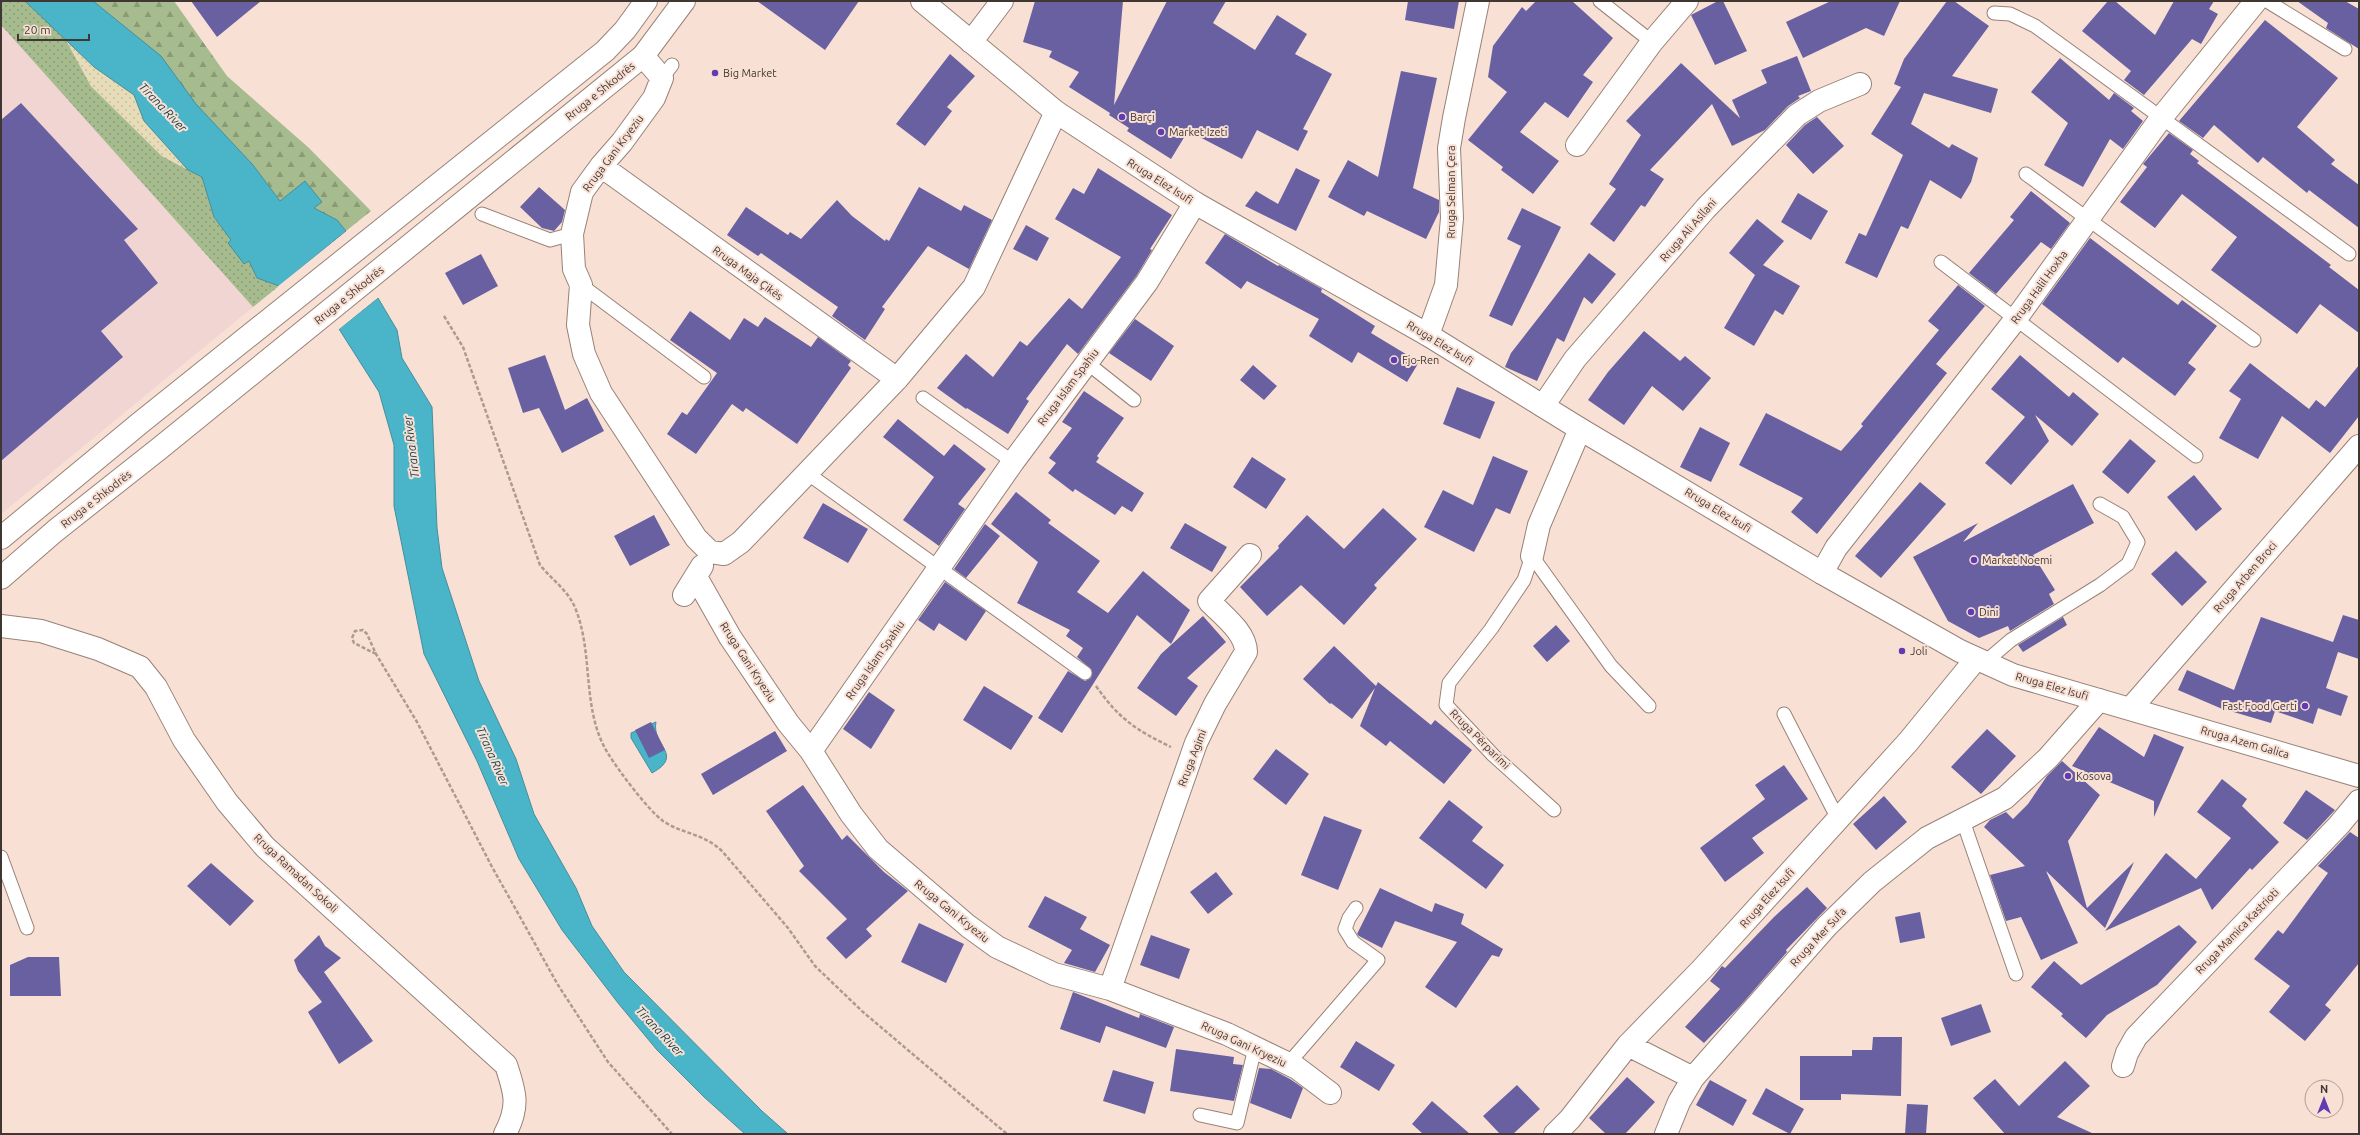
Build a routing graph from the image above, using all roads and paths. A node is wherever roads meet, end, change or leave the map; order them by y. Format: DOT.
graph roads {
  1 [pos="646,1"];
  2 [pos="684,1"];
  3 [pos="922,1"];
  4 [pos="1002,1"];
  5 [pos="1478,1"];
  6 [pos="1600,1"];
  7 [pos="1687,1"];
  8 [pos="2256,1"];
  9 [pos="2267,1"];
  10 [pos="1994,13"];
  11 [pos="971,42"];
  12 [pos="1652,42"];
  13 [pos="2345,49"];
  14 [pos="643,56"];
  15 [pos="1860,84"];
  16 [pos="1056,112"];
  17 [pos="2161,118"];
  18 [pos="1577,145"];
  19 [pos="601,166"];
  20 [pos="2026,174"];
  21 [pos="1194,203"];
  22 [pos="482,214"];
  23 [pos="2088,218"];
  24 [pos="572,234"];
  25 [pos="2349,254"];
  26 [pos="1941,262"];
  27 [pos="581,285"];
  28 [pos="444,316"];
  29 [pos="2015,320"];
  30 [pos="1428,335"];
  31 [pos="2254,340"];
  32 [pos="1086,362"];
  33 [pos="704,377"];
  34 [pos="897,379"];
  35 [pos="923,398"];
  36 [pos="1134,400"];
  37 [pos="1543,406"];
  38 [pos="1580,429"];
  39 [pos="2359,446"];
  40 [pos="2196,456"];
  41 [pos="1012,462"];
  42 [pos="807,473"];
  43 [pos="2100,504"];
  44 [pos="1,538"];
  45 [pos="710,552"];
  46 [pos="1250,555"];
  47 [pos="1532,556"];
  48 [pos="939,569"];
  49 [pos="1822,573"];
  50 [pos="696,577"];
  51 [pos="1,578"];
  52 [pos="684,595"];
  53 [pos="1,626"];
  54 [pos="376,654"];
  55 [pos="1980,661"];
  56 [pos="1086,673"];
  57 [pos="2099,700"];
  58 [pos="1649,706"];
  59 [pos="2131,708"];
  60 [pos="1784,714"];
  61 [pos="811,751"];
  62 [pos="1192,757"];
  63 [pos="2359,776"];
  64 [pos="2359,801"];
  65 [pos="1554,810"];
  66 [pos="1838,820"];
  67 [pos="1963,821"];
  68 [pos="1,857"];
  69 [pos="1356,908"];
  70 [pos="27,928"];
  71 [pos="2016,974"];
  72 [pos="1110,989"];
  73 [pos="1628,1044"];
  74 [pos="1255,1048"];
  75 [pos="1288,1064"];
  76 [pos="2123,1066"];
  77 [pos="1693,1078"];
  78 [pos="1330,1093"];
  79 [pos="1200,1115"];
  80 [pos="505,1134"];
  81 [pos="672,1134"];
  82 [pos="1008,1134"];
  83 [pos="1555,1134"];
  84 [pos="1666,1134"];
  1 -- 44 [label="street"];
  2 -- 14 [label="street, Rruga e Shkodrës"];
  3 -- 11 [label="street, Rruga Elez Isufi"];
  4 -- 11 [label="street"];
  5 -- 30 [label="street, Rruga Selman Çera"];
  6 -- 12 [label="lane"];
  7 -- 12 [label="street"];
  8 -- 17 [label="street, Rruga Halil Hoxha"];
  9 -- 13 [label="lane"];
  10 -- 17 [label="lane"];
  11 -- 16 [label="street, Rruga Elez Isufi"];
  12 -- 18 [label="street"];
  14 -- 19 [label="street, Rruga Gani Kryeziu"];
  14 -- 51 [label="street, Rruga e Shkodrës"];
  15 -- 37 [label="street, Rruga Ali Asllani"];
  16 -- 21 [label="street, Rruga Elez Isufi"];
  16 -- 34 [label="street"];
  17 -- 23 [label="street, Rruga Halil Hoxha"];
  17 -- 25 [label="lane"];
  19 -- 24 [label="street, Rruga Gani Kryeziu"];
  19 -- 34 [label="street, Rruga Maja Çikës"];
  20 -- 23 [label="lane"];
  21 -- 30 [label="street, Rruga Elez Isufi"];
  21 -- 32 [label="street, Rruga Islam Spahiu"];
  22 -- 24 [label="lane"];
  23 -- 29 [label="street, Rruga Halil Hoxha"];
  23 -- 31 [label="lane"];
  24 -- 27 [label="street, Rruga Gani Kryeziu"];
  26 -- 29 [label="lane"];
  27 -- 33 [label="lane"];
  27 -- 45 [label="street, Rruga Gani Kryeziu"];
  28 -- 82 [label="path"];
  29 -- 40 [label="lane"];
  29 -- 49 [label="street, Rruga Halil Hoxha"];
  30 -- 37 [label="street, Rruga Elez Isufi"];
  32 -- 36 [label="lane"];
  32 -- 41 [label="street, Rruga Islam Spahiu"];
  34 -- 42 [label="street"];
  35 -- 41 [label="lane"];
  37 -- 38 [label="street, Rruga Elez Isufi"];
  38 -- 47 [label="street, Rruga Përparimi"];
  38 -- 49 [label="street, Rruga Elez Isufi"];
  39 -- 59 [label="street, Rruga Arben Broci"];
  41 -- 48 [label="street, Rruga Islam Spahiu"];
  42 -- 45 [label="street"];
  42 -- 48 [label="lane"];
  43 -- 55 [label="lane"];
  45 -- 50 [label="street"];
  46 -- 62 [label="street, Rruga Agimi"];
  47 -- 58 [label="lane"];
  47 -- 65 [label="lane, Rruga Përparimi"];
  48 -- 56 [label="lane"];
  48 -- 61 [label="street, Rruga Islam Spahiu"];
  49 -- 55 [label="street, Rruga Elez Isufi"];
  50 -- 52 [label="street"];
  50 -- 61 [label="street, Rruga Gani Kryeziu"];
  53 -- 80 [label="street, Rruga Ramadan Sokoli"];
  54 -- 54 [label="path"];
  54 -- 81 [label="path"];
  55 -- 57 [label="street, Rruga Elez Isufi"];
  55 -- 66 [label="street, Rruga Elez Isufi"];
  56 -- 62 [label="path"];
  57 -- 59 [label="street, Rruga Elez Isufi"];
  57 -- 67 [label="street, Rruga Mer Sufa"];
  59 -- 63 [label="street, Rruga Azem Galica"];
  60 -- 66 [label="lane"];
  61 -- 72 [label="street, Rruga Gani Kryeziu"];
  62 -- 72 [label="street, Rruga Agimi"];
  64 -- 76 [label="street, Rruga Mamica Kastrioti"];
  66 -- 73 [label="street, Rruga Elez Isufi"];
  67 -- 71 [label="lane"];
  67 -- 77 [label="street, Rruga Mer Sufa"];
  68 -- 70 [label="lane"];
  69 -- 75 [label="lane"];
  72 -- 74 [label="street, Rruga Gani Kryeziu"];
  73 -- 77 [label="street"];
  73 -- 83 [label="street, Rruga Elez Isufi"];
  74 -- 75 [label="street, Rruga Gani Kryeziu"];
  74 -- 79 [label="lane"];
  75 -- 78 [label="street, Rruga Gani Kryeziu"];
  77 -- 84 [label="street, Rruga Mer Sufa"];
}
